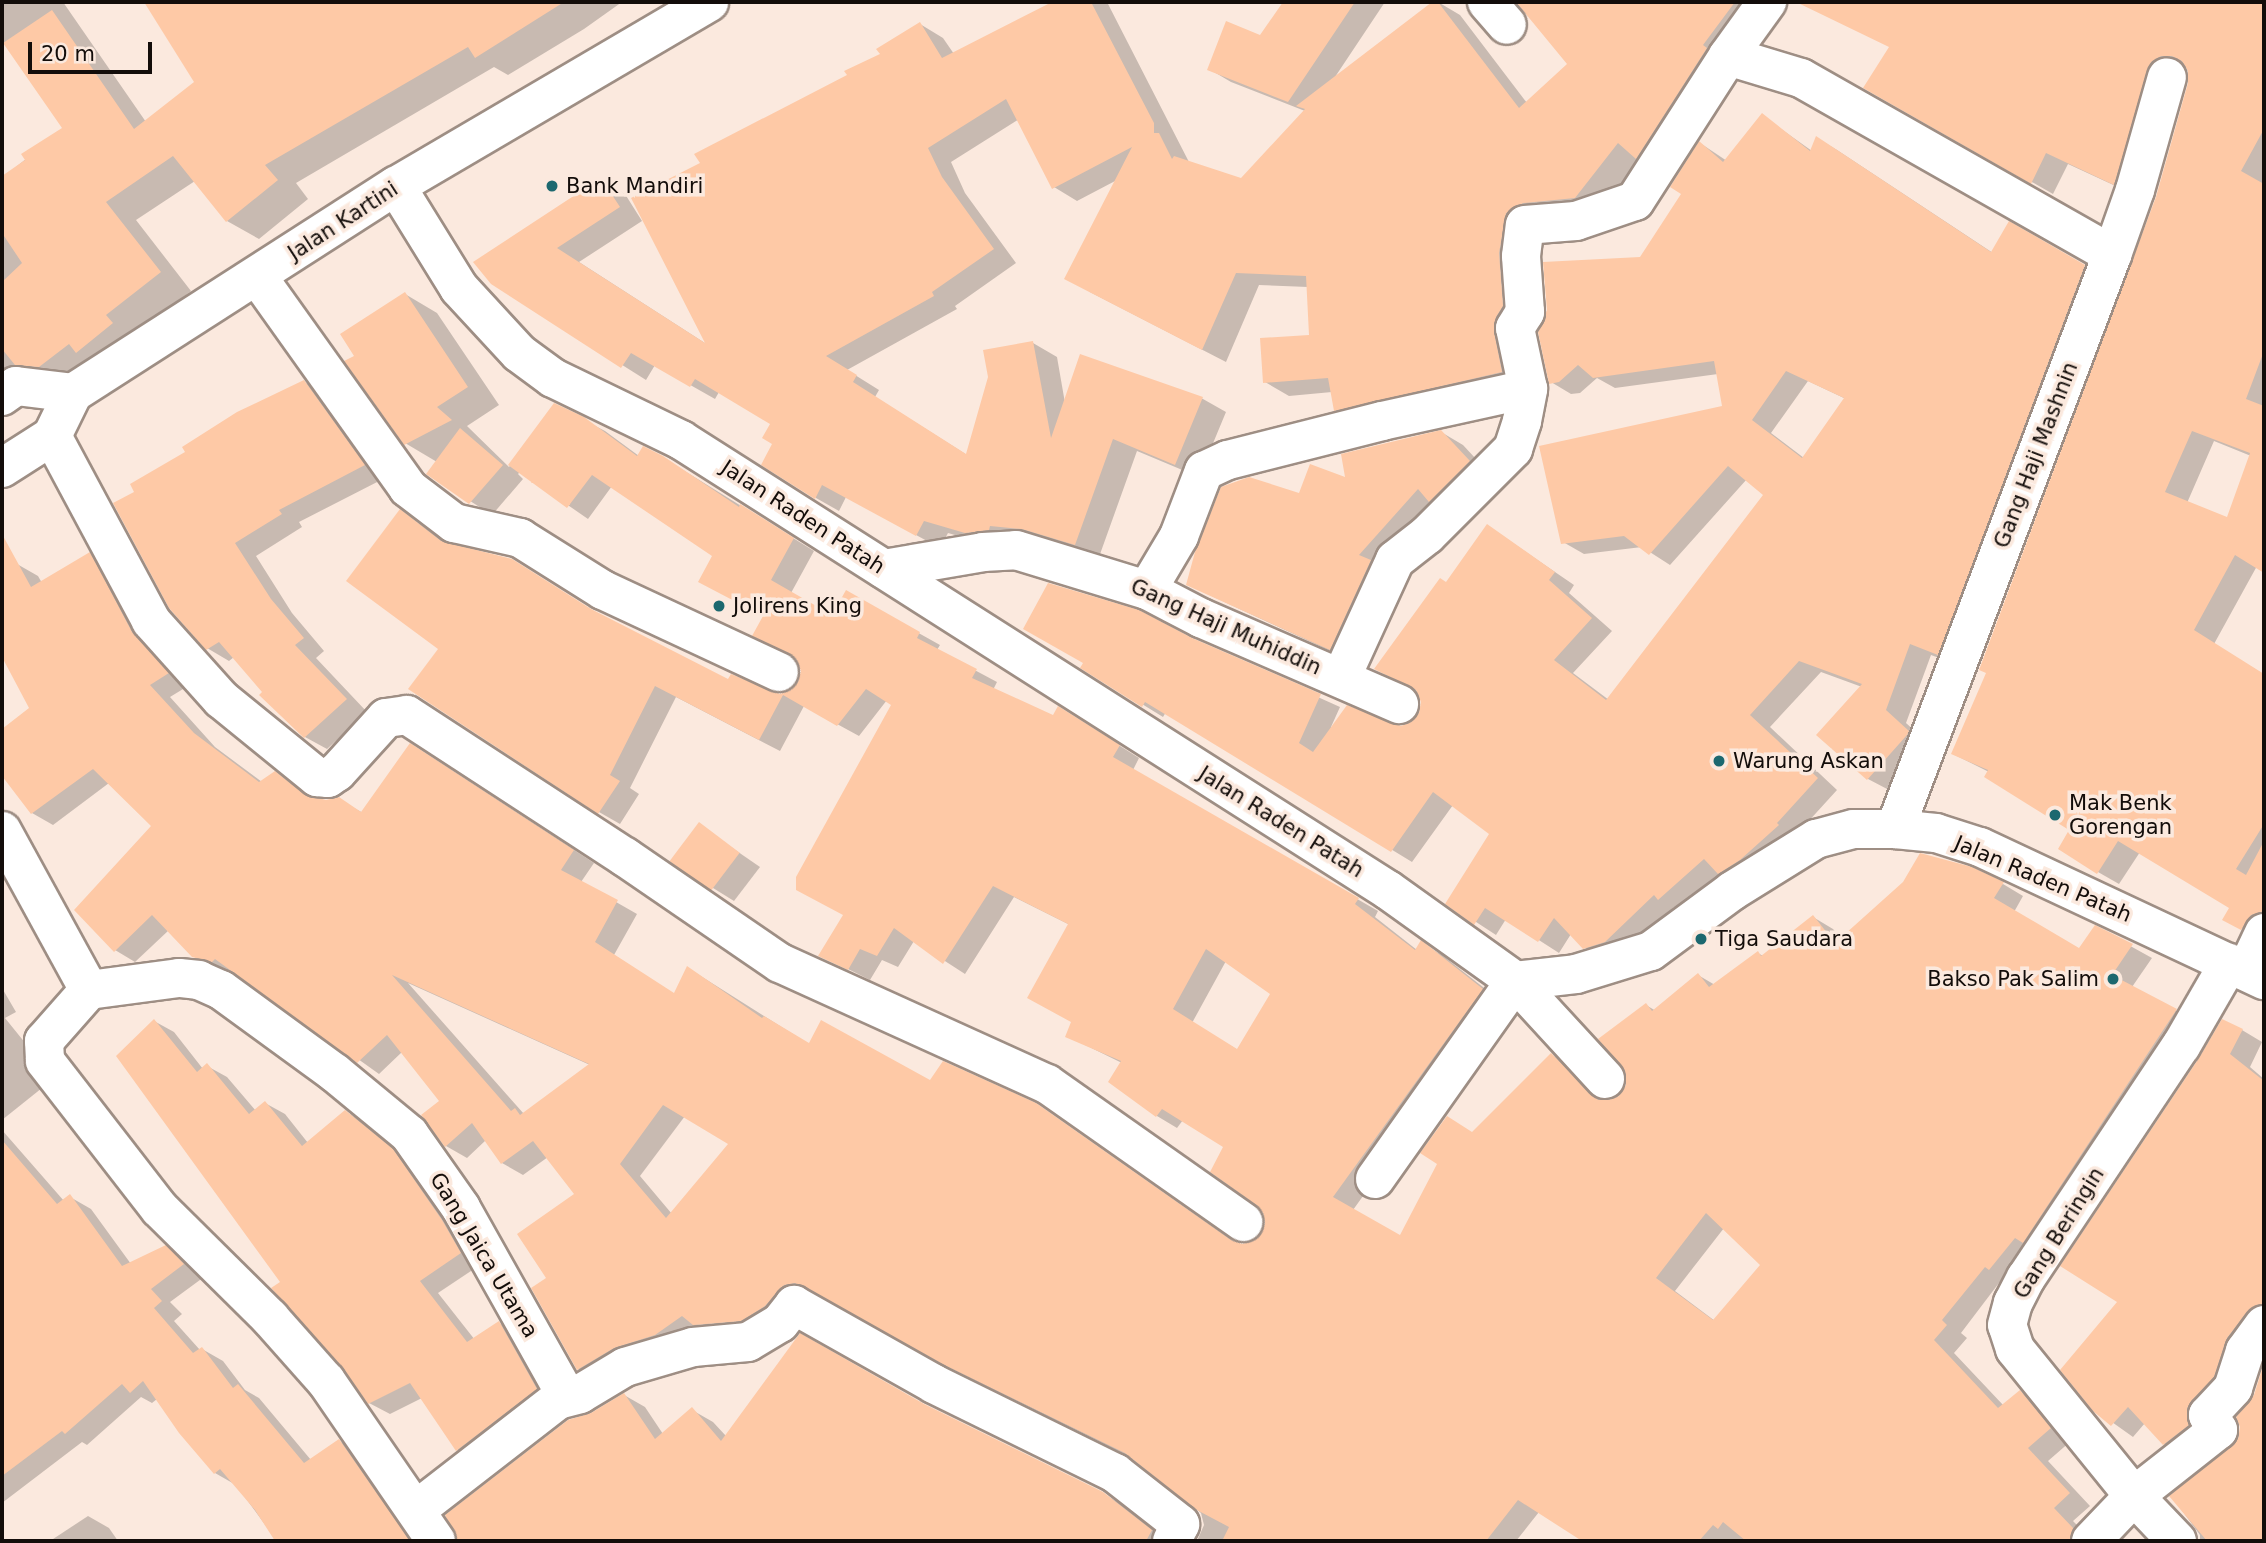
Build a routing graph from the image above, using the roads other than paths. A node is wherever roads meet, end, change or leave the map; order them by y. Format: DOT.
graph roads {
  1 [pos="709,2"];
  2 [pos="1768,2"];
  3 [pos="1728,56"];
  4 [pos="2167,77"];
  5 [pos="397,186"];
  6 [pos="2112,255"];
  7 [pos="257,276"];
  8 [pos="1528,389"];
  9 [pos="73,393"];
  10 [pos="2,396"];
  11 [pos="52,436"];
  12 [pos="2,468"];
  13 [pos="884,569"];
  14 [pos="1147,590"];
  15 [pos="779,672"];
  16 [pos="1341,678"];
  17 [pos="1399,704"];
  18 [pos="1895,829"];
  19 [pos="2,831"];
  20 [pos="2264,933"];
  21 [pos="2246,971"];
  22 [pos="1515,981"];
  23 [pos="89,990"];
  24 [pos="1605,1079"];
  25 [pos="1375,1179"];
  26 [pos="1243,1222"];
  27 [pos="2264,1325"];
  28 [pos="558,1400"];
  29 [pos="2134,1496"];
  30 [pos="426,1526"];
  31 [pos="1172,1541"];
  32 [pos="2091,1541"];
  33 [pos="2177,1541"];
  1 -- 5 [label="main road, Jalan Kartini"];
  2 -- 3 [label="main road"];
  3 -- 6 [label="main road"];
  3 -- 8 [label="main road"];
  4 -- 6 [label="main road, Gang Haji Mashnin"];
  5 -- 7 [label="main road, Jalan Kartini"];
  5 -- 13 [label="main road, Jalan Raden Patah"];
  6 -- 18 [label="main road, Gang Haji Mashnin"];
  7 -- 9 [label="main road, Jalan Kartini"];
  7 -- 15 [label="main road"];
  8 -- 14 [label="main road"];
  8 -- 16 [label="main road"];
  9 -- 10 [label="main road"];
  9 -- 11 [label="main road"];
  11 -- 12 [label="main road"];
  11 -- 26 [label="main road"];
  13 -- 14 [label="main road, Gang Haji Muhiddin"];
  13 -- 22 [label="main road, Jalan Raden Patah"];
  14 -- 16 [label="main road, Gang Haji Muhiddin"];
  16 -- 17 [label="main road, Gang Haji Muhiddin"];
  18 -- 21 [label="main road, Jalan Raden Patah"];
  18 -- 22 [label="main road, Jalan Raden Patah"];
  19 -- 23 [label="main road"];
  20 -- 21 [label="main road, Gang Beringin"];
  21 -- 29 [label="main road, Gang Beringin"];
  22 -- 24 [label="main road"];
  22 -- 25 [label="main road"];
  23 -- 28 [label="main road, Gang Jaica Utama"];
  23 -- 30 [label="main road"];
  27 -- 29 [label="main road"];
  28 -- 30 [label="main road"];
  28 -- 31 [label="main road"];
  29 -- 32 [label="main road"];
  29 -- 33 [label="main road, Gang Beringin"];
}
